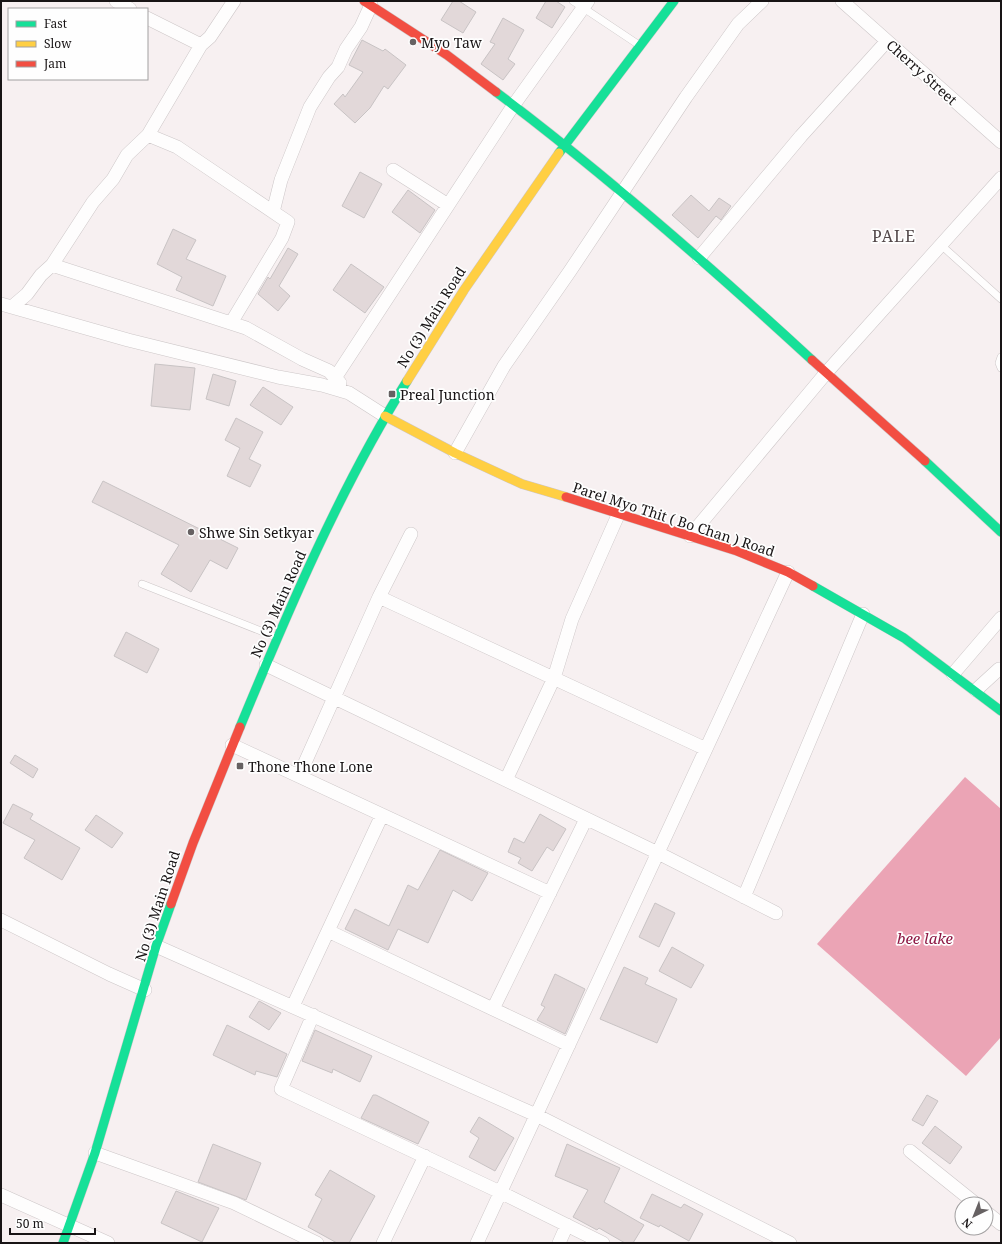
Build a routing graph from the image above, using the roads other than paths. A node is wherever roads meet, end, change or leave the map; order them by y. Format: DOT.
graph roads {
  1 [pos="116,1"];
  2 [pos="234,1"];
  3 [pos="674,1"];
  4 [pos="762,1"];
  5 [pos="842,1"];
  6 [pos="367,3"];
  7 [pos="582,3"];
  8 [pos="128,8"];
  9 [pos="148,19"];
  10 [pos="887,41"];
  11 [pos="200,45"];
  12 [pos="639,46"];
  13 [pos="512,106"];
  14 [pos="148,135"];
  15 [pos="1001,142"];
  16 [pos="565,144"];
  17 [pos="393,170"];
  18 [pos="1001,178"];
  19 [pos="623,192"];
  20 [pos="448,205"];
  21 [pos="272,212"];
  22 [pos="941,245"];
  23 [pos="699,258"];
  24 [pos="52,264"];
  25 [pos="1001,299"];
  26 [pos="7,305"];
  27 [pos="231,323"];
  28 [pos="1001,357"];
  29 [pos="1001,368"];
  30 [pos="826,373"];
  31 [pos="335,378"];
  32 [pos="349,393"];
  33 [pos="385,416"];
  34 [pos="455,453"];
  35 [pos="619,513"];
  36 [pos="1001,532"];
  37 [pos="411,534"];
  38 [pos="690,536"];
  39 [pos="788,572"];
  40 [pos="142,584"];
  41 [pos="379,597"];
  42 [pos="863,614"];
  43 [pos="1001,618"];
  44 [pos="278,637"];
  45 [pos="266,665"];
  46 [pos="1001,669"];
  47 [pos="953,674"];
  48 [pos="554,678"];
  49 [pos="976,690"];
  50 [pos="336,697"];
  51 [pos="1001,711"];
  52 [pos="232,745"];
  53 [pos="706,749"];
  54 [pos="299,776"];
  55 [pos="506,780"];
  56 [pos="382,814"];
  57 [pos="586,819"];
  58 [pos="658,854"];
  59 [pos="550,893"];
  60 [pos="744,897"];
  61 [pos="776,913"];
  62 [pos="1,920"];
  63 [pos="328,930"];
  64 [pos="156,946"];
  65 [pos="144,990"];
  66 [pos="293,1006"];
  67 [pos="493,1009"];
  68 [pos="312,1015"];
  69 [pos="569,1045"];
  70 [pos="536,1115"];
  71 [pos="910,1151"];
  72 [pos="95,1153"];
  73 [pos="425,1156"];
  74 [pos="500,1192"];
  75 [pos="1,1195"];
  76 [pos="966,1196"];
  77 [pos="567,1225"];
  78 [pos="70,1226"];
  79 [pos="63,1243"];
  80 [pos="108,1243"];
  81 [pos="317,1243"];
  82 [pos="383,1243"];
  83 [pos="476,1243"];
  84 [pos="559,1243"];
  85 [pos="603,1243"];
  86 [pos="790,1243"];
  1 -- 8 [label="street"];
  2 -- 11 [label="street"];
  3 -- 12 [label="street, No (3) Main Road"];
  4 -- 19 [label="street"];
  5 -- 10 [label="street, Cherry Street"];
  6 -- 13 [label="street"];
  6 -- 21 [label="street"];
  7 -- 12 [label="lane"];
  7 -- 13 [label="street"];
  9 -- 11 [label="street"];
  10 -- 15 [label="street, Cherry Street"];
  10 -- 23 [label="street"];
  11 -- 14 [label="street"];
  12 -- 16 [label="street, No (3) Main Road"];
  13 -- 16 [label="street"];
  13 -- 20 [label="street"];
  14 -- 21 [label="street"];
  14 -- 24 [label="street"];
  16 -- 19 [label="street"];
  16 -- 33 [label="street, No (3) Main Road"];
  17 -- 20 [label="street"];
  18 -- 22 [label="street"];
  19 -- 23 [label="street"];
  19 -- 34 [label="street"];
  20 -- 31 [label="street"];
  21 -- 27 [label="street"];
  22 -- 25 [label="lane"];
  22 -- 30 [label="street"];
  23 -- 30 [label="street"];
  24 -- 26 [label="street"];
  24 -- 27 [label="street"];
  26 -- 32 [label="street"];
  27 -- 31 [label="street"];
  28 -- 29 [label="lane"];
  30 -- 36 [label="street"];
  30 -- 38 [label="street"];
  31 -- 32 [label="street"];
  32 -- 33 [label="street"];
  33 -- 34 [label="street, Parel Myo Thit ( Bo Chan ) Road"];
  33 -- 44 [label="street, No (3) Main Road"];
  34 -- 35 [label="street, Parel Myo Thit ( Bo Chan ) Road"];
  35 -- 38 [label="street, Parel Myo Thit ( Bo Chan ) Road"];
  35 -- 48 [label="street"];
  37 -- 41 [label="street"];
  38 -- 39 [label="street, Parel Myo Thit ( Bo Chan ) Road"];
  39 -- 42 [label="street, Parel Myo Thit ( Bo Chan ) Road"];
  39 -- 53 [label="street"];
  40 -- 44 [label="lane"];
  41 -- 48 [label="street"];
  41 -- 50 [label="street"];
  42 -- 47 [label="street, Parel Myo Thit ( Bo Chan ) Road"];
  42 -- 60 [label="street"];
  43 -- 47 [label="street"];
  44 -- 45 [label="street, No (3) Main Road"];
  45 -- 50 [label="street"];
  45 -- 52 [label="street, No (3) Main Road"];
  46 -- 49 [label="street"];
  47 -- 49 [label="street, Parel Myo Thit ( Bo Chan ) Road"];
  48 -- 53 [label="street"];
  48 -- 55 [label="street"];
  49 -- 51 [label="street, Parel Myo Thit ( Bo Chan ) Road"];
  50 -- 54 [label="street"];
  50 -- 55 [label="street"];
  52 -- 54 [label="street"];
  52 -- 64 [label="street, No (3) Main Road"];
  53 -- 58 [label="street"];
  54 -- 56 [label="street"];
  55 -- 57 [label="street"];
  56 -- 59 [label="street"];
  56 -- 63 [label="street"];
  57 -- 58 [label="street"];
  57 -- 59 [label="street"];
  58 -- 60 [label="street"];
  58 -- 69 [label="street"];
  59 -- 67 [label="street"];
  60 -- 61 [label="street"];
  62 -- 65 [label="street"];
  63 -- 66 [label="street"];
  63 -- 67 [label="street"];
  64 -- 65 [label="street, No (3) Main Road"];
  64 -- 66 [label="street"];
  65 -- 72 [label="street, No (3) Main Road"];
  66 -- 68 [label="street"];
  67 -- 69 [label="street"];
  68 -- 70 [label="street"];
  68 -- 73 [label="street"];
  69 -- 70 [label="street"];
  70 -- 74 [label="street"];
  70 -- 86 [label="street"];
  71 -- 76 [label="street"];
  72 -- 78 [label="street, No (3) Main Road"];
  72 -- 81 [label="street"];
  73 -- 74 [label="street"];
  73 -- 82 [label="street"];
  74 -- 77 [label="street"];
  74 -- 83 [label="street"];
  75 -- 78 [label="street"];
  77 -- 84 [label="street"];
  77 -- 85 [label="street"];
  78 -- 79 [label="street, No (3) Main Road"];
  78 -- 80 [label="street"];
}
